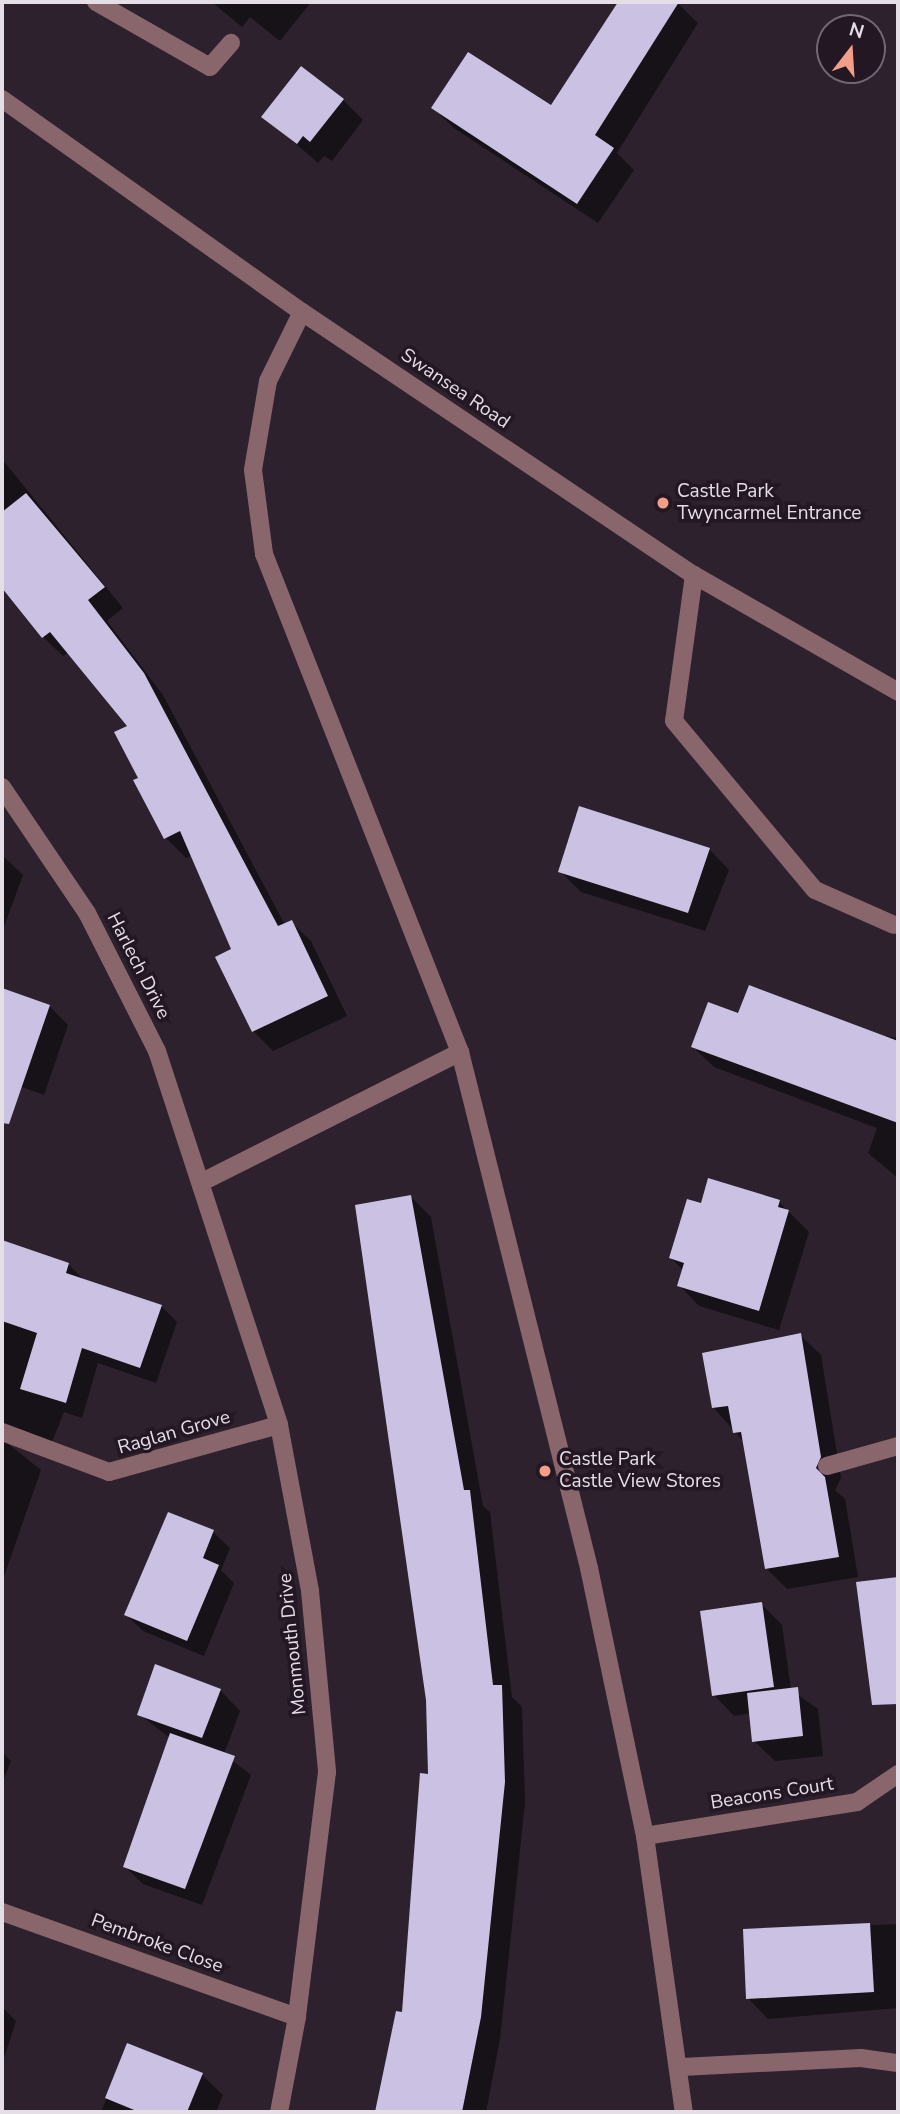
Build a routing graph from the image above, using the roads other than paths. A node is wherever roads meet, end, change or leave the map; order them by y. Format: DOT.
graph roads {
  1 [pos="96,2"];
  2 [pos="231,43"];
  3 [pos="2,99"];
  4 [pos="302,312"];
  5 [pos="694,575"];
  6 [pos="898,692"];
  7 [pos="2,787"];
  8 [pos="894,925"];
  9 [pos="460,1052"];
  10 [pos="202,1182"];
  11 [pos="279,1425"];
  12 [pos="2,1432"];
  13 [pos="898,1446"];
  14 [pos="827,1466"];
  15 [pos="898,1774"];
  16 [pos="645,1836"];
  17 [pos="2,1912"];
  18 [pos="297,2017"];
  19 [pos="898,2063"];
  20 [pos="682,2067"];
  21 [pos="279,2112"];
  22 [pos="684,2112"];
  1 -- 2 [label="street"];
  3 -- 4 [label="street, Swansea Road"];
  4 -- 5 [label="street, Swansea Road"];
  4 -- 9 [label="street"];
  5 -- 6 [label="street, Swansea Road"];
  5 -- 8 [label="street"];
  7 -- 10 [label="street, Harlech Drive"];
  9 -- 10 [label="street"];
  9 -- 16 [label="street"];
  10 -- 11 [label="street, Monmouth Drive"];
  11 -- 12 [label="street, Raglan Grove"];
  11 -- 18 [label="street, Monmouth Drive"];
  13 -- 14 [label="street"];
  15 -- 16 [label="street, Beacons Court"];
  16 -- 20 [label="street"];
  17 -- 18 [label="street, Pembroke Close"];
  18 -- 21 [label="street, Monmouth Drive"];
  19 -- 20 [label="street"];
  20 -- 22 [label="street"];
}
